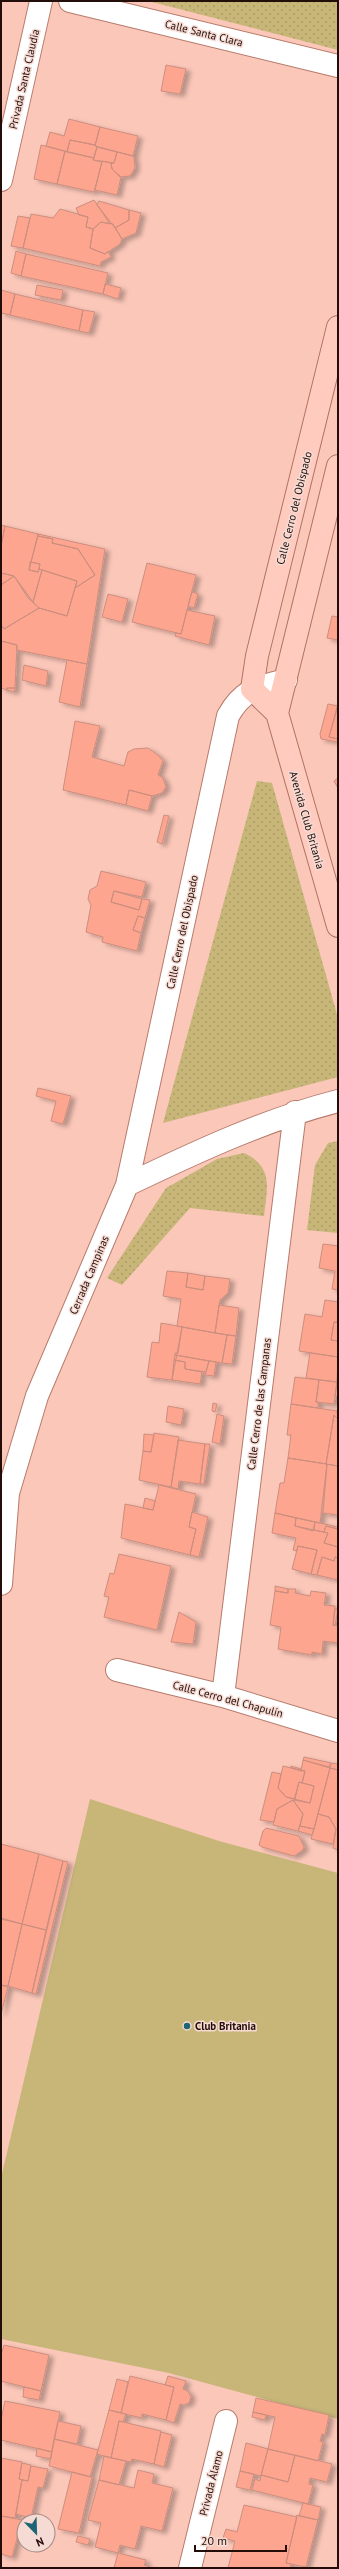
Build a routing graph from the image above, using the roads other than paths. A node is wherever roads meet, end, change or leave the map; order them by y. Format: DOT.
graph roads {
  1 [pos="42,1"];
  2 [pos="70,1"];
  3 [pos="338,66"];
  4 [pos="1,180"];
  5 [pos="338,327"];
  6 [pos="338,466"];
  7 [pos="286,680"];
  8 [pos="252,689"];
  9 [pos="277,713"];
  10 [pos="338,926"];
  11 [pos="338,1101"];
  12 [pos="295,1112"];
  13 [pos="128,1185"];
  14 [pos="1,1584"];
  15 [pos="117,1670"];
  16 [pos="223,1696"];
  17 [pos="338,1731"];
  18 [pos="226,2421"];
  19 [pos="190,2568"];
  1 -- 4 [label="street, Privada Santa Claudia"];
  2 -- 3 [label="street, Calle Santa Clara"];
  5 -- 8 [label="main road, Calle Cerro del Obispado"];
  6 -- 7 [label="main road"];
  7 -- 8 [label="street, Calle Cerro del Obispado"];
  7 -- 9 [label="main road"];
  8 -- 9 [label="main road"];
  8 -- 13 [label="street, Calle Cerro del Obispado"];
  9 -- 10 [label="main road, Avenida Club Britania"];
  11 -- 12 [label="street"];
  12 -- 13 [label="street"];
  12 -- 16 [label="street, Calle Cerro de las Campanas"];
  13 -- 14 [label="street, Cerrada Campinas"];
  15 -- 16 [label="street, Calle Cerro del Chapulín"];
  16 -- 17 [label="street, Calle Cerro del Chapulín"];
  18 -- 19 [label="street, Privada Álamo"];
}
